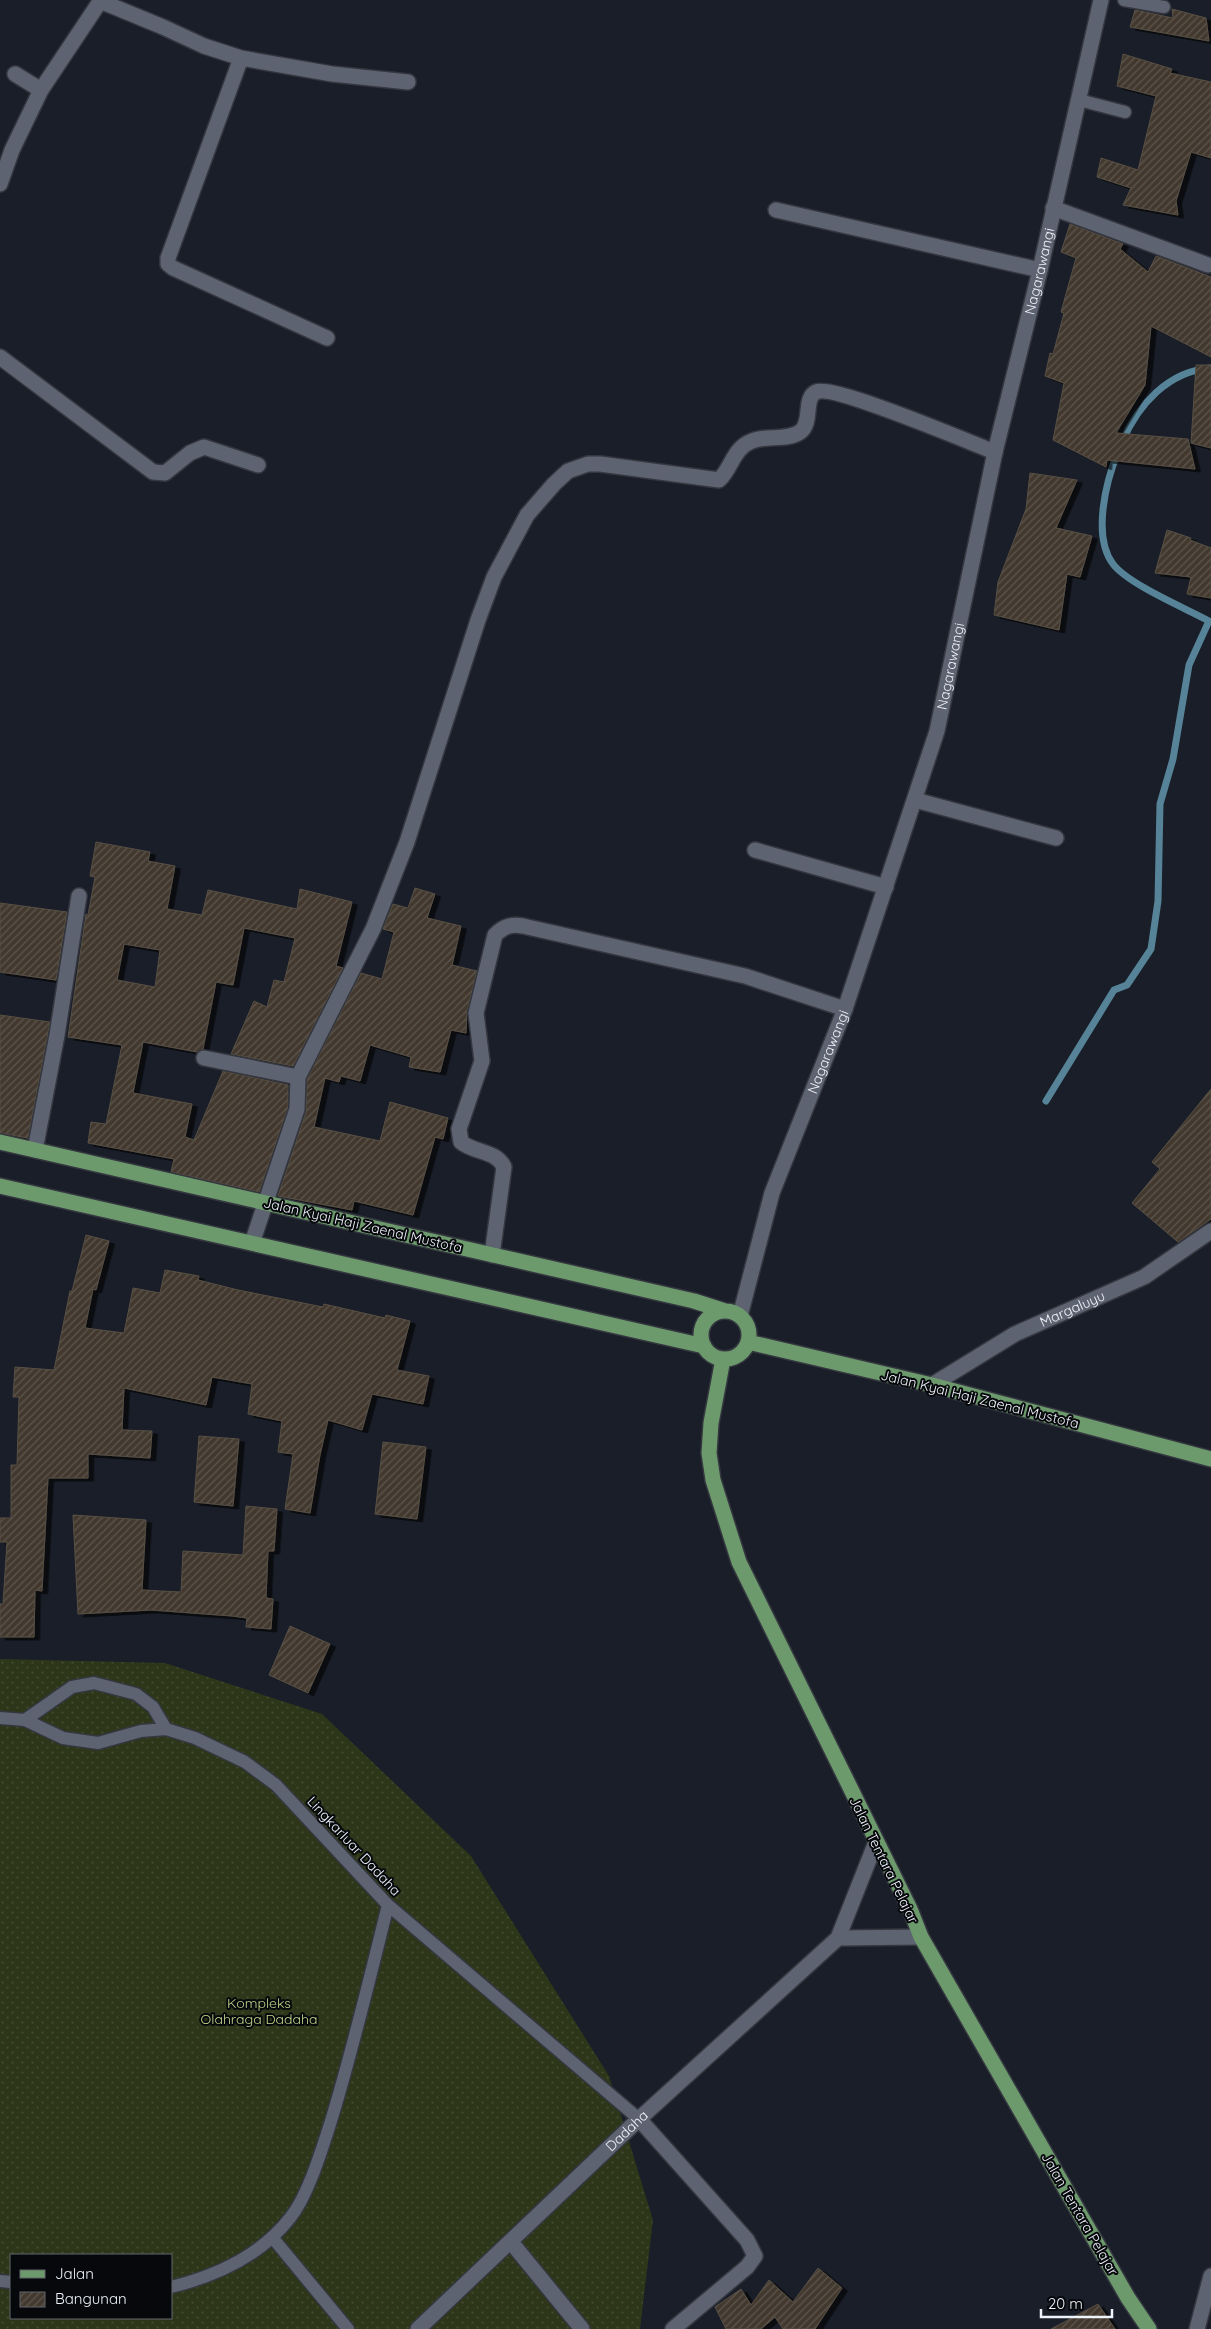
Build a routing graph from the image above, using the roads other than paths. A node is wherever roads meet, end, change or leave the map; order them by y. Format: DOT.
graph roads {
  1 [pos="1101,0"];
  2 [pos="1124,0"];
  3 [pos="101,1"];
  4 [pos="1164,7"];
  5 [pos="241,58"];
  6 [pos="15,74"];
  7 [pos="408,82"];
  8 [pos="41,90"];
  9 [pos="1079,100"];
  10 [pos="1125,112"];
  11 [pos="0,184"];
  12 [pos="1054,208"];
  13 [pos="776,210"];
  14 [pos="1208,265"];
  15 [pos="1040,270"];
  16 [pos="326,338"];
  17 [pos="0,357"];
  18 [pos="995,452"];
  19 [pos="258,465"];
  20 [pos="915,800"];
  21 [pos="1056,838"];
  22 [pos="755,850"];
  23 [pos="886,887"];
  24 [pos="79,896"];
  25 [pos="845,1009"];
  26 [pos="204,1058"];
  27 [pos="298,1077"];
  28 [pos="0,1142"];
  29 [pos="35,1150"];
  30 [pos="0,1186"];
  31 [pos="267,1202"];
  32 [pos="1211,1231"];
  33 [pos="252,1243"];
  34 [pos="492,1254"];
  35 [pos="725,1311"];
  36 [pos="740,1316"];
  37 [pos="748,1342"];
  38 [pos="704,1346"];
  39 [pos="723,1360"];
  40 [pos="932,1386"];
  41 [pos="1211,1459"];
  42 [pos="0,1718"];
  43 [pos="25,1720"];
  44 [pos="166,1729"];
  45 [pos="876,1842"];
  46 [pos="388,1905"];
  47 [pos="921,1937"];
  48 [pos="838,1938"];
  49 [pos="639,2119"];
  50 [pos="272,2238"];
  51 [pos="511,2242"];
  52 [pos="1211,2276"];
  53 [pos="172,2287"];
  54 [pos="348,2329"];
  55 [pos="418,2329"];
  56 [pos="582,2329"];
  57 [pos="674,2329"];
  58 [pos="1149,2329"];
  59 [pos="1197,2329"];
  1 -- 9 [label="street, Nagarawangi"];
  2 -- 4 [label="lane"];
  3 -- 5 [label="street"];
  3 -- 8 [label="street"];
  5 -- 7 [label="street"];
  5 -- 16 [label="street"];
  6 -- 8 [label="street"];
  8 -- 11 [label="street"];
  9 -- 10 [label="lane"];
  9 -- 12 [label="street, Nagarawangi"];
  12 -- 14 [label="street"];
  12 -- 15 [label="street, Nagarawangi"];
  13 -- 15 [label="street"];
  15 -- 18 [label="street, Nagarawangi"];
  17 -- 19 [label="street"];
  18 -- 20 [label="street, Nagarawangi"];
  18 -- 27 [label="street"];
  20 -- 21 [label="street"];
  20 -- 23 [label="street, Nagarawangi"];
  22 -- 23 [label="street"];
  23 -- 25 [label="street, Nagarawangi"];
  24 -- 29 [label="street"];
  25 -- 34 [label="street"];
  25 -- 36 [label="street, Nagarawangi"];
  26 -- 27 [label="street"];
  27 -- 31 [label="street"];
  28 -- 29 [label="main road, Jalan Kyai Haji Zaenal Mustofa"];
  29 -- 31 [label="main road, Jalan Kyai Haji Zaenal Mustofa"];
  30 -- 33 [label="main road"];
  31 -- 33 [label="street"];
  31 -- 34 [label="main road, Jalan Kyai Haji Zaenal Mustofa"];
  32 -- 40 [label="street, Margaluyu"];
  33 -- 38 [label="main road"];
  34 -- 35 [label="main road, Jalan Kyai Haji Zaenal Mustofa"];
  35 -- 36 [label="main road"];
  35 -- 38 [label="main road"];
  36 -- 37 [label="main road"];
  37 -- 39 [label="main road"];
  37 -- 40 [label="main road, Jalan Kyai Haji Zaenal Mustofa"];
  38 -- 39 [label="main road"];
  39 -- 45 [label="main road, Jalan Tentara Pelajar"];
  40 -- 41 [label="main road, Jalan Kyai Haji Zaenal Mustofa"];
  42 -- 43 [label="lane, Lingkarluar Dadaha"];
  43 -- 44 [label="lane, Lingkarluar Dadaha"];
  43 -- 44 [label="lane"];
  44 -- 46 [label="lane, Lingkarluar Dadaha"];
  45 -- 47 [label="main road, Jalan Tentara Pelajar"];
  45 -- 48 [label="street, Dadaha"];
  46 -- 49 [label="lane, Lingkarluar Dadaha"];
  46 -- 50 [label="lane"];
  47 -- 48 [label="street"];
  47 -- 58 [label="main road, Jalan Tentara Pelajar"];
  48 -- 49 [label="street, Dadaha"];
  49 -- 51 [label="street, Dadaha"];
  49 -- 57 [label="street"];
  50 -- 53 [label="lane"];
  50 -- 54 [label="lane"];
  51 -- 55 [label="street, Dadaha"];
  51 -- 56 [label="street"];
  52 -- 59 [label="street"];
}
